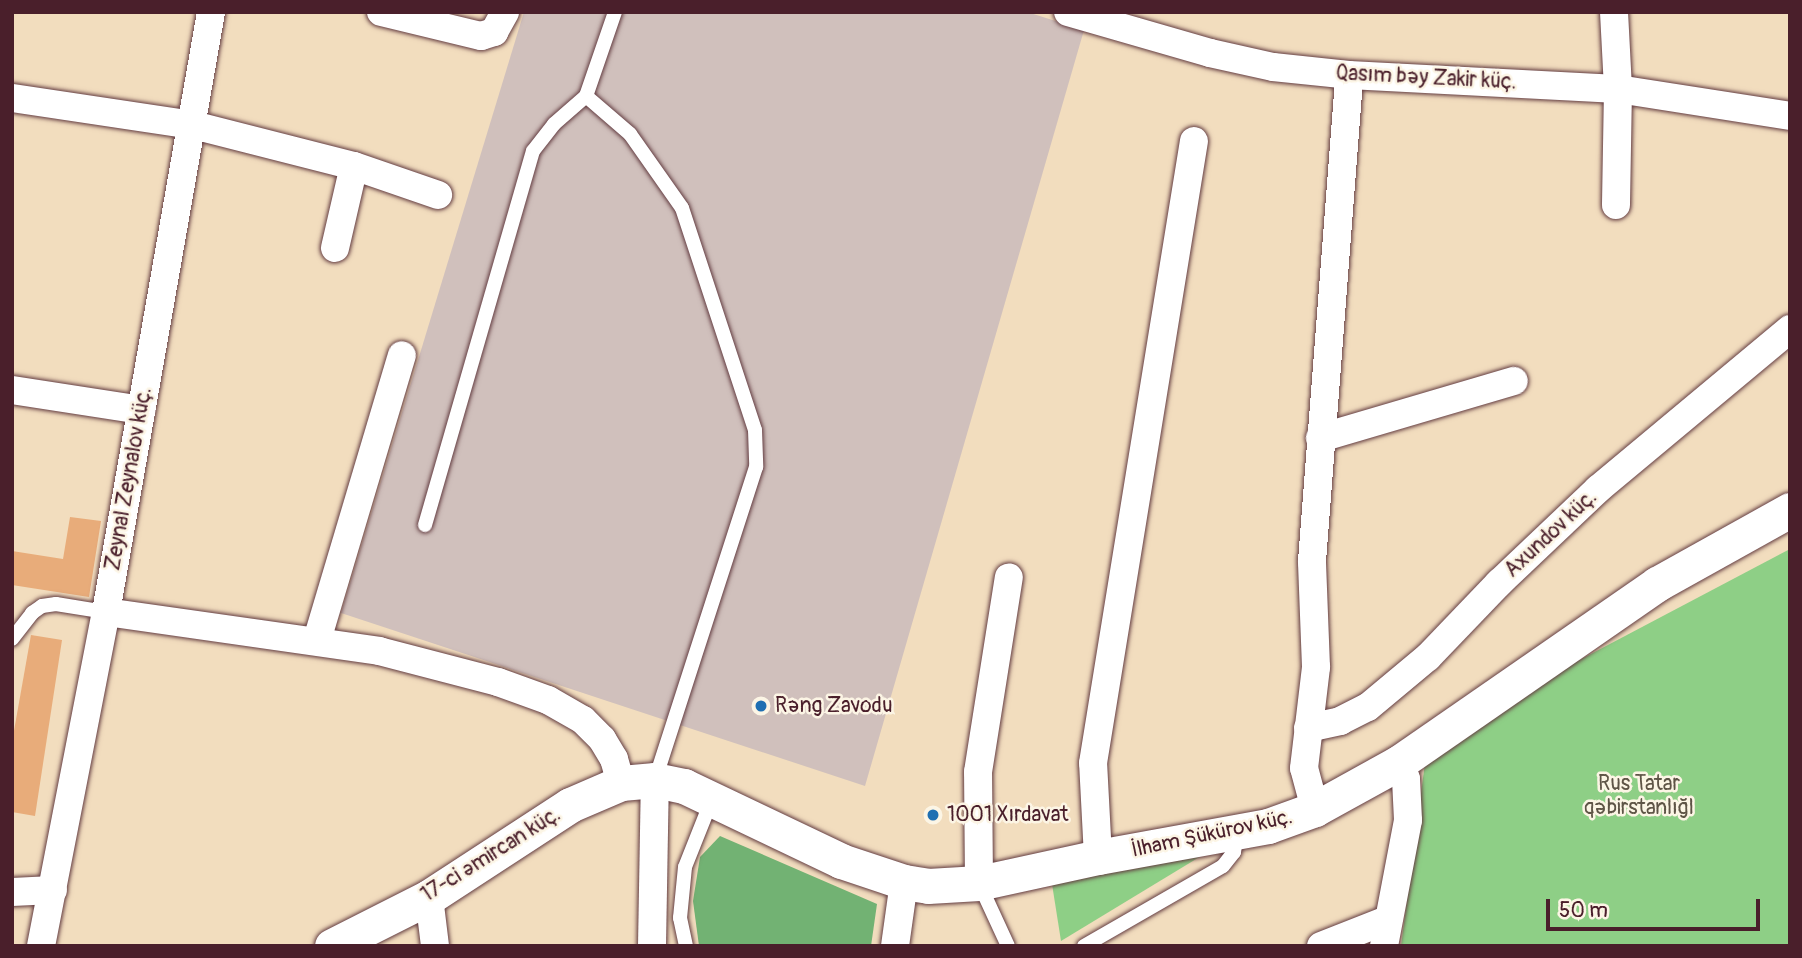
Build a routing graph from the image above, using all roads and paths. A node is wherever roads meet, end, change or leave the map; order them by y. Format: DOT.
graph roads {
  1 [pos="211,12"];
  2 [pos="381,12"];
  3 [pos="505,12"];
  4 [pos="615,12"];
  5 [pos="1614,12"];
  6 [pos="1072,13"];
  7 [pos="1349,75"];
  8 [pos="1618,89"];
  9 [pos="586,96"];
  10 [pos="12,98"];
  11 [pos="1790,116"];
  12 [pos="193,125"];
  13 [pos="1194,141"];
  14 [pos="354,166"];
  15 [pos="438,195"];
  16 [pos="1616,205"];
  17 [pos="335,248"];
  18 [pos="1790,329"];
  19 [pos="402,355"];
  20 [pos="1514,381"];
  21 [pos="12,390"];
  22 [pos="141,410"];
  23 [pos="1320,438"];
  24 [pos="1790,510"];
  25 [pos="425,526"];
  26 [pos="1009,577"];
  27 [pos="106,612"];
  28 [pos="12,639"];
  29 [pos="317,640"];
  30 [pos="1308,728"];
  31 [pos="1400,762"];
  32 [pos="655,780"];
  33 [pos="621,783"];
  34 [pos="713,797"];
  35 [pos="1315,809"];
  36 [pos="1237,832"];
  37 [pos="1098,857"];
  38 [pos="904,882"];
  39 [pos="979,883"];
  40 [pos="53,890"];
  41 [pos="12,892"];
  42 [pos="429,897"];
  43 [pos="1385,933"];
  44 [pos="41,946"];
  45 [pos="332,946"];
  46 [pos="435,946"];
  47 [pos="652,946"];
  48 [pos="686,946"];
  49 [pos="894,946"];
  50 [pos="1008,946"];
  51 [pos="1084,946"];
  52 [pos="1321,946"];
  1 -- 12 [label="street, Zeynal Zeynalov küç."];
  2 -- 3 [label="street"];
  4 -- 9 [label="lane"];
  5 -- 8 [label="street"];
  6 -- 7 [label="street, Qasım bəy Zakir küç."];
  7 -- 8 [label="street, Qasım bəy Zakir küç."];
  7 -- 23 [label="street"];
  8 -- 11 [label="street, Qasım bəy Zakir küç."];
  8 -- 16 [label="street"];
  9 -- 25 [label="lane"];
  9 -- 32 [label="lane"];
  10 -- 12 [label="street"];
  12 -- 14 [label="street"];
  12 -- 22 [label="street, Zeynal Zeynalov küç."];
  13 -- 37 [label="street"];
  14 -- 15 [label="street"];
  14 -- 17 [label="street"];
  18 -- 30 [label="street, Axundov küç."];
  19 -- 29 [label="street"];
  20 -- 23 [label="street"];
  21 -- 22 [label="street"];
  22 -- 27 [label="street, Zeynal Zeynalov küç."];
  23 -- 30 [label="street"];
  24 -- 31 [label="street, İlham Şükürov küç."];
  26 -- 39 [label="street"];
  27 -- 28 [label="lane"];
  27 -- 29 [label="street"];
  27 -- 40 [label="street, Zeynal Zeynalov küç."];
  29 -- 33 [label="street"];
  30 -- 35 [label="street"];
  31 -- 35 [label="street, İlham Şükürov küç."];
  31 -- 43 [label="street"];
  32 -- 33 [label="street, 17-ci Əmircan küç."];
  32 -- 34 [label="street, İlham Şükürov küç."];
  32 -- 47 [label="street"];
  33 -- 42 [label="street, 17-ci Əmircan küç."];
  34 -- 38 [label="street, İlham Şükürov küç."];
  34 -- 48 [label="lane"];
  35 -- 36 [label="street, İlham Şükürov küç."];
  36 -- 37 [label="street, İlham Şükürov küç."];
  36 -- 51 [label="lane"];
  37 -- 39 [label="street, İlham Şükürov küç."];
  38 -- 39 [label="street, İlham Şükürov küç."];
  38 -- 49 [label="street"];
  39 -- 50 [label="lane"];
  40 -- 41 [label="street"];
  40 -- 44 [label="street, Zeynal Zeynalov küç."];
  42 -- 45 [label="street, 17-ci Əmircan küç."];
  42 -- 46 [label="street"];
  43 -- 52 [label="street"];
}
